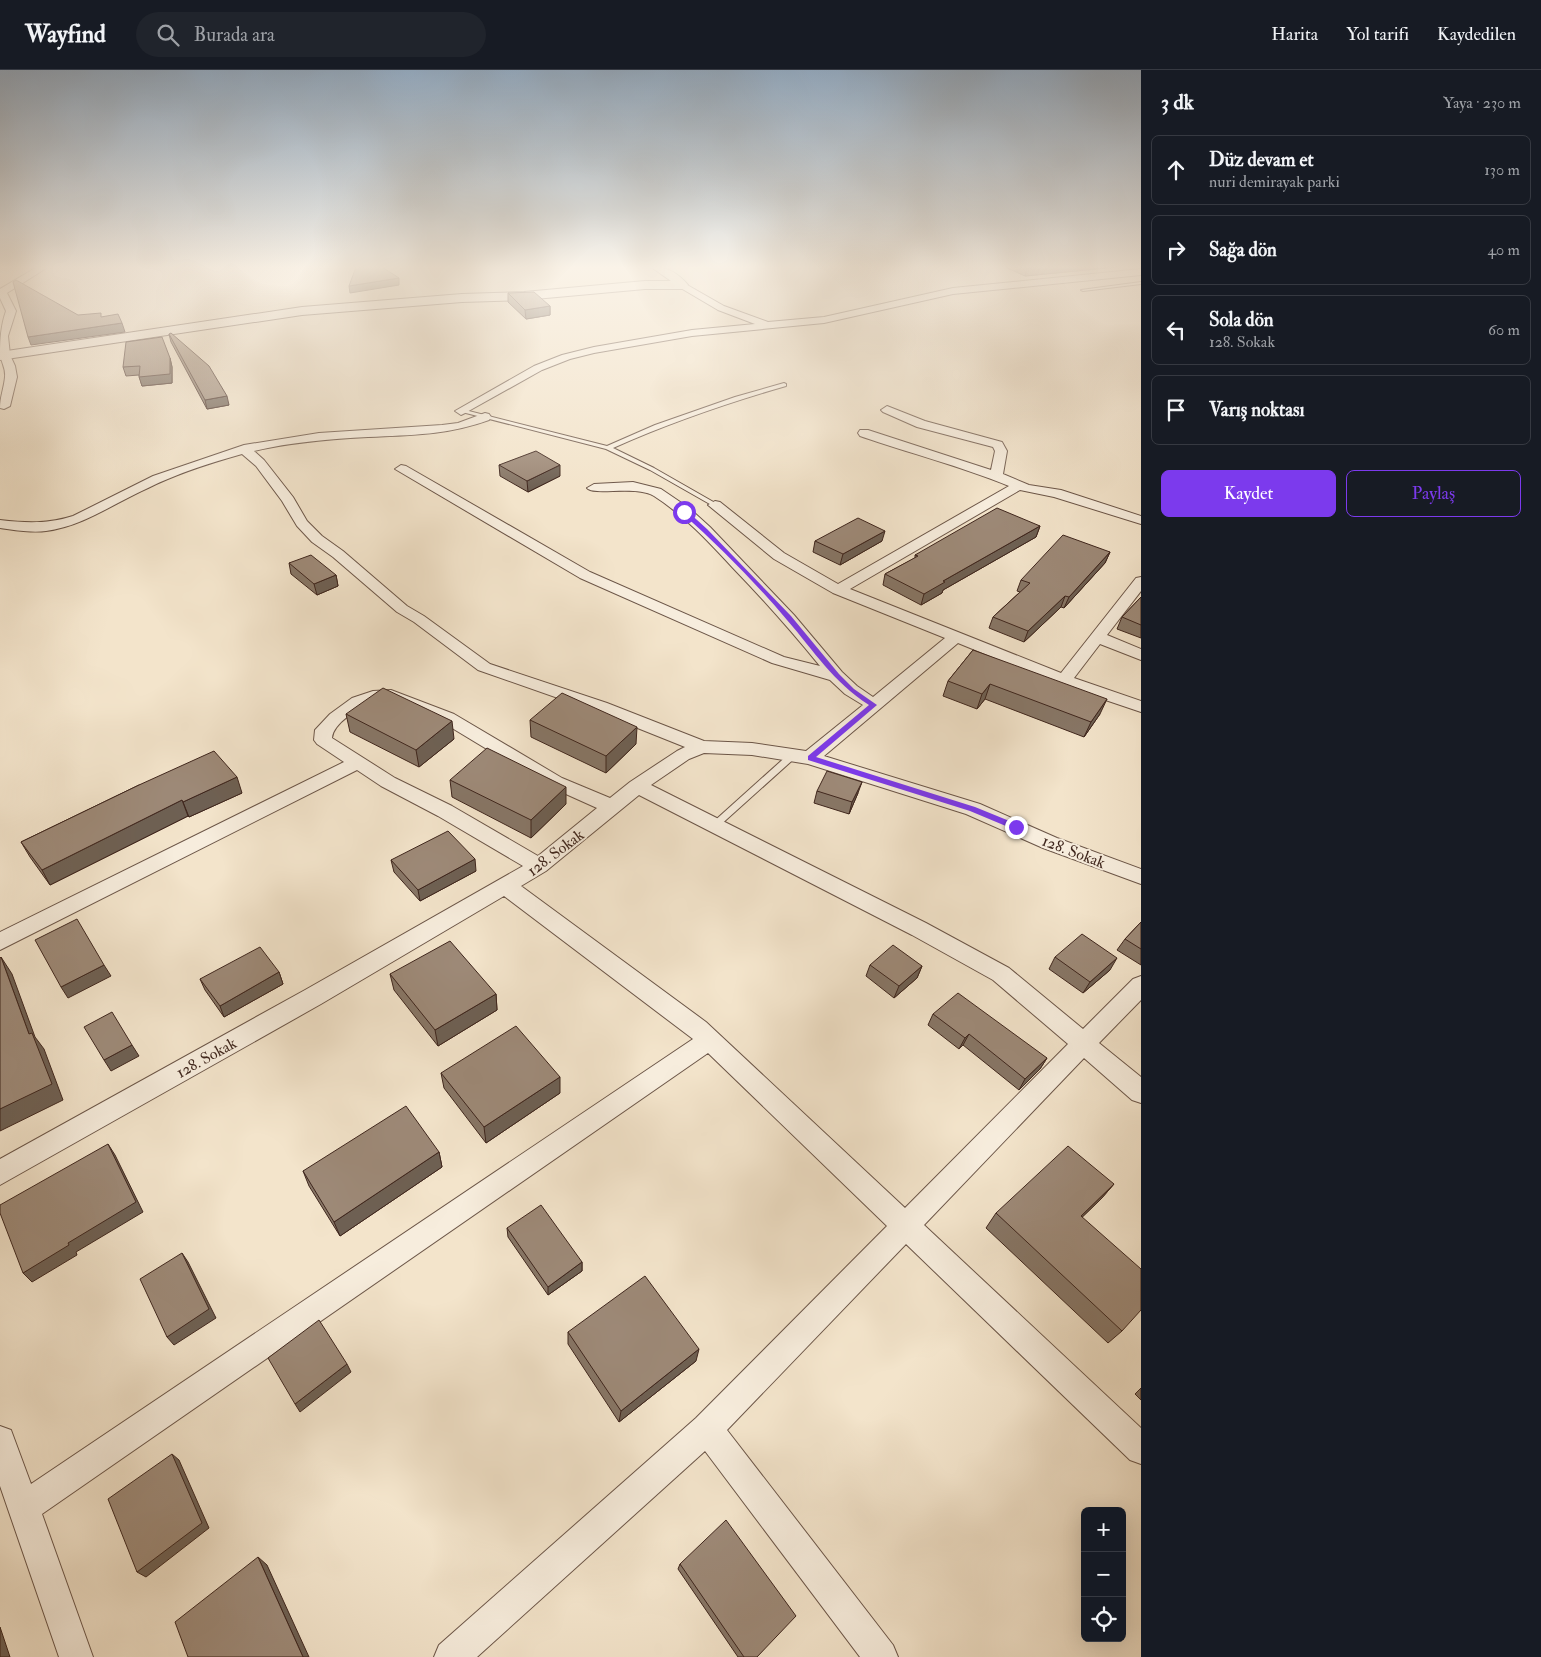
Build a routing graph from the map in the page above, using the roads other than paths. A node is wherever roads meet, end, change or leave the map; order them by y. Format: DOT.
graph roads {
  1 [pos="3,341"];
  2 [pos="99,341"];
  3 [pos="648,341"];
  4 [pos="2,356"];
  5 [pos="784,385"];
  6 [pos="4,406"];
  7 [pos="887,410"];
  8 [pos="461,411"];
  9 [pos="485,417"];
  10 [pos="864,432"];
  11 [pos="608,448"];
  12 [pos="244,449"];
  13 [pos="401,470"];
  14 [pos="996,476"];
  15 [pos="1020,485"];
  16 [pos="594,488"];
  17 [pos="715,505"];
  18 [pos="1141,520"];
  19 [pos="0,524"];
  20 [pos="1141,582"];
  21 [pos="838,590"];
  22 [pos="956,637"];
  23 [pos="1097,637"];
  24 [pos="1141,655"];
  25 [pos="836,676"];
  26 [pos="1064,680"];
  27 [pos="874,705"];
  28 [pos="1141,707"];
  29 [pos="702,747"];
  30 [pos="802,757"];
  31 [pos="358,762"];
  32 [pos="637,786"];
  33 [pos="612,807"];
  34 [pos="714,826"];
  35 [pos="539,866"];
  36 [pos="1141,877"];
  37 [pos="506,886"];
  38 [pos="0,942"];
  39 [pos="1141,986"];
  40 [pos="709,1040"];
  41 [pos="1084,1043"];
  42 [pos="1141,1092"];
  43 [pos="0,1174"];
  44 [pos="907,1227"];
  45 [pos="707,1429"];
  46 [pos="0,1441"];
  47 [pos="1141,1449"];
  48 [pos="24,1507"];
  49 [pos="76,1657"];
  50 [pos="451,1657"];
  51 [pos="881,1657"];
  1 -- 4 [label="street"];
  2 -- 4 [label="street"];
  3 -- 8 [label="street"];
  4 -- 6 [label="street"];
  5 -- 11 [label="lane"];
  7 -- 14 [label="street"];
  8 -- 9 [label="lane"];
  9 -- 11 [label="lane"];
  9 -- 12 [label="street"];
  10 -- 14 [label="street"];
  11 -- 17 [label="lane"];
  12 -- 19 [label="street"];
  12 -- 29 [label="street"];
  13 -- 25 [label="street"];
  14 -- 15 [label="street"];
  15 -- 18 [label="street"];
  15 -- 21 [label="street"];
  16 -- 25 [label="street"];
  17 -- 21 [label="street"];
  20 -- 23 [label="street"];
  21 -- 22 [label="street"];
  22 -- 26 [label="street"];
  22 -- 27 [label="street"];
  23 -- 24 [label="street"];
  23 -- 26 [label="street"];
  25 -- 27 [label="street"];
  26 -- 28 [label="street"];
  27 -- 30 [label="street"];
  29 -- 30 [label="street, 128. Sokak"];
  29 -- 32 [label="street, 128. Sokak"];
  30 -- 34 [label="lane"];
  30 -- 36 [label="street, 128. Sokak"];
  31 -- 33 [label="street"];
  31 -- 35 [label="street"];
  31 -- 38 [label="street"];
  32 -- 33 [label="street, 128. Sokak"];
  32 -- 34 [label="street"];
  33 -- 35 [label="street, 128. Sokak"];
  34 -- 41 [label="street"];
  35 -- 37 [label="street, 128. Sokak"];
  37 -- 40 [label="street"];
  37 -- 43 [label="street, 128. Sokak"];
  39 -- 41 [label="street"];
  40 -- 44 [label="street"];
  40 -- 48 [label="street"];
  41 -- 42 [label="street"];
  41 -- 44 [label="street"];
  44 -- 45 [label="street"];
  44 -- 47 [label="street"];
  45 -- 50 [label="street"];
  45 -- 51 [label="street"];
  46 -- 48 [label="street"];
  48 -- 49 [label="street"];
}
